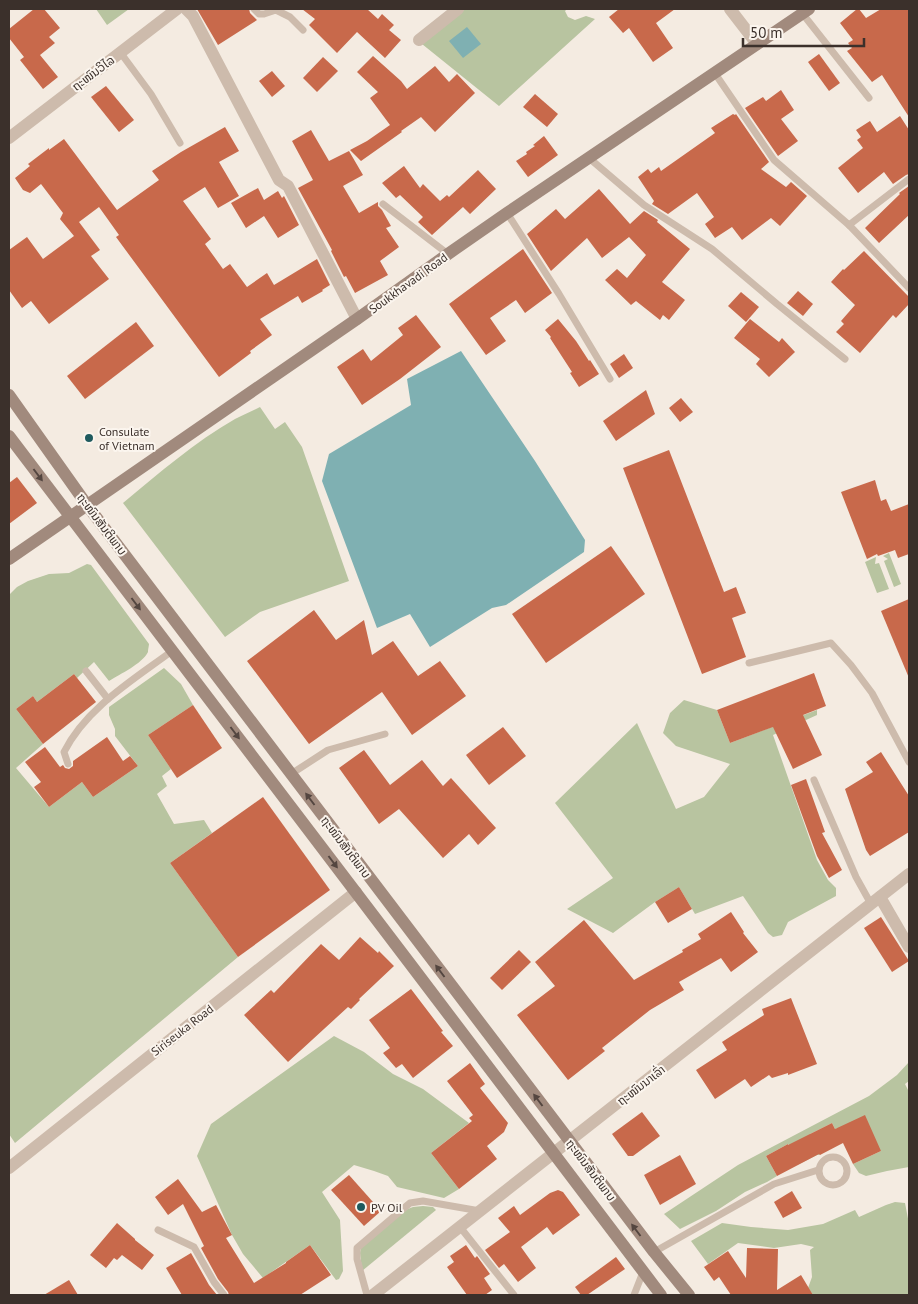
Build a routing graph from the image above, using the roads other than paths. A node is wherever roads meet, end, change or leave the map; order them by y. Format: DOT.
graph roads {
  1 [pos="177,9"];
  2 [pos="186,9"];
  3 [pos="254,9"];
  4 [pos="458,9"];
  5 [pos="730,9"];
  6 [pos="805,11"];
  7 [pos="303,30"];
  8 [pos="419,40"];
  9 [pos="756,44"];
  10 [pos="120,52"];
  11 [pos="714,72"];
  12 [pos="869,98"];
  13 [pos="9,138"];
  14 [pos="180,143"];
  15 [pos="589,158"];
  16 [pos="909,179"];
  17 [pos="383,204"];
  18 [pos="507,213"];
  19 [pos="848,225"];
  20 [pos="448,254"];
  21 [pos="909,288"];
  22 [pos="357,319"];
  23 [pos="845,359"];
  24 [pos="610,380"];
  25 [pos="9,395"];
  26 [pos="9,436"];
  27 [pos="87,505"];
  28 [pos="70,517"];
  29 [pos="9,559"];
  30 [pos="172,651"];
  31 [pos="749,663"];
  32 [pos="86,671"];
  33 [pos="108,699"];
  34 [pos="385,734"];
  35 [pos="909,762"];
  36 [pos="68,764"];
  37 [pos="291,774"];
  38 [pos="814,780"];
  39 [pos="909,874"];
  40 [pos="356,892"];
  41 [pos="876,900"];
  42 [pos="909,947"];
  43 [pos="569,1142"];
  44 [pos="553,1154"];
  45 [pos="9,1168"];
  46 [pos="818,1170"];
  47 [pos="480,1211"];
  48 [pos="460,1227"];
  49 [pos="158,1230"];
  50 [pos="654,1252"];
  51 [pos="644,1272"];
  52 [pos="224,1295"];
  53 [pos="367,1295"];
  54 [pos="373,1295"];
  55 [pos="514,1295"];
  56 [pos="634,1295"];
  57 [pos="661,1295"];
  58 [pos="688,1295"];
  1 -- 10 [label="street, ຖະໜົນວິໄລ"];
  2 -- 22 [label="street"];
  3 -- 7 [label="lane"];
  4 -- 8 [label="street"];
  5 -- 9 [label="street"];
  6 -- 9 [label="street, Soukkhavadi Road"];
  6 -- 12 [label="lane"];
  9 -- 11 [label="street, Soukkhavadi Road"];
  10 -- 13 [label="street, ຖະໜົນວິໄລ"];
  10 -- 14 [label="lane"];
  11 -- 15 [label="street, Soukkhavadi Road"];
  11 -- 19 [label="lane"];
  15 -- 18 [label="street, Soukkhavadi Road"];
  15 -- 23 [label="lane"];
  16 -- 19 [label="lane"];
  17 -- 20 [label="lane"];
  18 -- 20 [label="street, Soukkhavadi Road"];
  18 -- 24 [label="lane"];
  19 -- 21 [label="lane"];
  20 -- 22 [label="street, Soukkhavadi Road"];
  22 -- 27 [label="street, Soukkhavadi Road"];
  25 -- 27 [label="street, ຖະໜົນສັນຕິພາບ"];
  26 -- 28 [label="street, ຖະໜົນສັນຕິພາບ, one-way"];
  27 -- 28 [label="street, Soukkhavadi Road"];
  27 -- 37 [label="street, ຖະໜົນສັນຕິພາບ"];
  28 -- 29 [label="street, Soukkhavadi Road"];
  28 -- 30 [label="street, ຖະໜົນສັນຕິພາບ, one-way"];
  30 -- 33 [label="lane"];
  30 -- 40 [label="street, ຖະໜົນສັນຕິພາບ, one-way"];
  31 -- 35 [label="lane"];
  32 -- 33 [label="lane"];
  33 -- 36 [label="lane"];
  34 -- 37 [label="lane"];
  43 -- 37 [label="street, ຖະໜົນສັນຕິພາບ, one-way"];
  38 -- 41 [label="lane"];
  39 -- 41 [label="street, ຖະໜົນນາເລົ່າ"];
  40 -- 44 [label="street, ຖະໜົນສັນຕິພາບ"];
  40 -- 45 [label="street, Siriseuka Road"];
  41 -- 42 [label="street"];
  41 -- 43 [label="street, ຖະໜົນນາເລົ່າ"];
  43 -- 44 [label="street, ຖະໜົນນາເລົ່າ"];
  50 -- 43 [label="street, ຖະໜົນສັນຕິພາບ, one-way"];
  44 -- 47 [label="street, ຖະໜົນນາເລົ່າ"];
  44 -- 51 [label="street, ຖະໜົນສັນຕິພາບ"];
  46 -- 46 [label="lane"];
  46 -- 50 [label="lane"];
  47 -- 48 [label="street, ຖະໜົນນາເລົ່າ"];
  47 -- 53 [label="lane"];
  48 -- 54 [label="street, ຖະໜົນນາເລົ່າ"];
  48 -- 55 [label="lane"];
  49 -- 52 [label="lane"];
  50 -- 58 [label="street, ຖະໜົນສັນຕິພາບ"];
  51 -- 56 [label="lane"];
  51 -- 57 [label="street, ຖະໜົນສັນຕິພາບ"];
}
